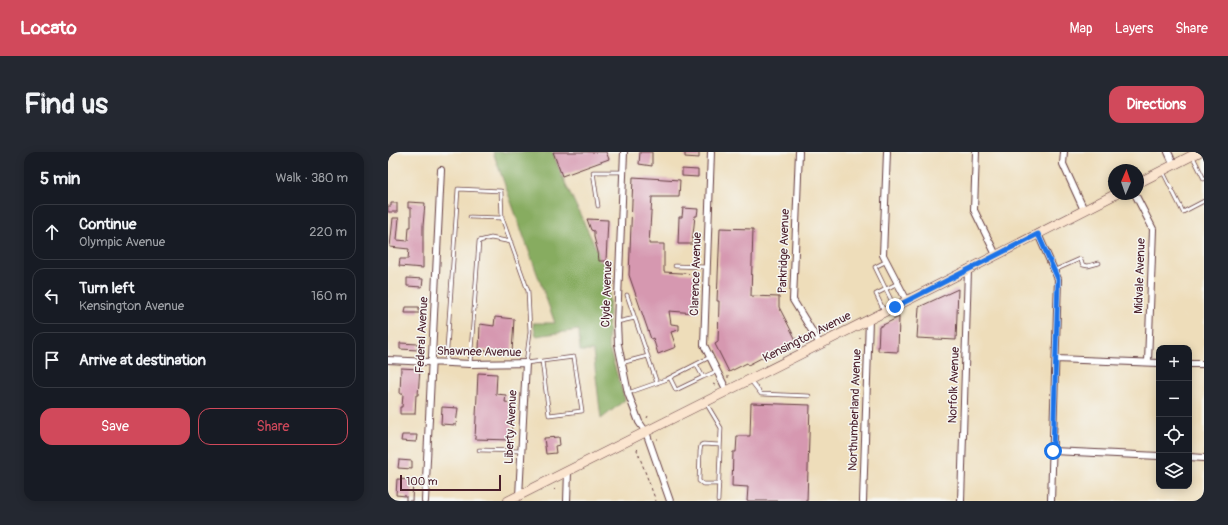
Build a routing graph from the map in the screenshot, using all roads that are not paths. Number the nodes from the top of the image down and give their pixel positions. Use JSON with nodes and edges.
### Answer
{"nodes":[{"id":1,"x":624,"y":152,"type":"edge"},
{"id":2,"x":712,"y":152,"type":"edge"},
{"id":3,"x":799,"y":152,"type":"edge"},
{"id":4,"x":887,"y":152,"type":"edge"},
{"id":5,"x":976,"y":152,"type":"edge"},
{"id":6,"x":1064,"y":152,"type":"edge"},
{"id":7,"x":1168,"y":152,"type":"edge"},
{"id":8,"x":1195,"y":154,"type":"edge"},
{"id":9,"x":1174,"y":165,"type":"junction"},
{"id":10,"x":441,"y":170,"type":"dead end"},
{"id":11,"x":1162,"y":171,"type":"junction"},
{"id":12,"x":623,"y":172,"type":"junction"},
{"id":13,"x":1204,"y":179,"type":"edge"},
{"id":14,"x":1144,"y":180,"type":"edge"},
{"id":15,"x":1108,"y":198,"type":"edge"},
{"id":16,"x":1138,"y":200,"type":"edge"},
{"id":17,"x":1204,"y":201,"type":"edge"},
{"id":18,"x":598,"y":206,"type":"dead end"},
{"id":19,"x":1084,"y":210,"type":"junction"},
{"id":20,"x":470,"y":217,"type":"dead end"},
{"id":21,"x":502,"y":218,"type":"junction"},
{"id":22,"x":1038,"y":234,"type":"junction"},
{"id":23,"x":511,"y":242,"type":"junction"},
{"id":24,"x":996,"y":255,"type":"junction"},
{"id":25,"x":886,"y":262,"type":"junction"},
{"id":26,"x":1098,"y":263,"type":"dead end"},
{"id":27,"x":675,"y":266,"type":"dead end"},
{"id":28,"x":707,"y":267,"type":"junction"},
{"id":29,"x":968,"y":269,"type":"junction"},
{"id":30,"x":1055,"y":270,"type":"junction"},
{"id":31,"x":898,"y":283,"type":"junction"},
{"id":32,"x":886,"y":289,"type":"junction"},
{"id":33,"x":627,"y":294,"type":"dead end"},
{"id":34,"x":907,"y":301,"type":"junction"},
{"id":35,"x":895,"y":307,"type":"junction"},
{"id":36,"x":885,"y":312,"type":"junction"},
{"id":37,"x":635,"y":318,"type":"junction"},
{"id":38,"x":869,"y":319,"type":"junction"},
{"id":39,"x":617,"y":322,"type":"junction"},
{"id":40,"x":820,"y":344,"type":"junction"},
{"id":41,"x":648,"y":356,"type":"junction"},
{"id":42,"x":710,"y":357,"type":"junction"},
{"id":43,"x":1056,"y":359,"type":"junction"},
{"id":44,"x":388,"y":360,"type":"edge"},
{"id":45,"x":542,"y":361,"type":"junction"},
{"id":46,"x":432,"y":362,"type":"junction"},
{"id":47,"x":1148,"y":362,"type":"junction"},
{"id":48,"x":1156,"y":362,"type":"edge"},
{"id":49,"x":446,"y":363,"type":"junction"},
{"id":50,"x":526,"y":363,"type":"junction"},
{"id":51,"x":621,"y":363,"type":"junction"},
{"id":52,"x":470,"y":364,"type":"junction"},
{"id":53,"x":696,"y":364,"type":"junction"},
{"id":54,"x":1192,"y":364,"type":"edge"},
{"id":55,"x":1204,"y":364,"type":"edge"},
{"id":56,"x":717,"y":371,"type":"junction"},
{"id":57,"x":703,"y":377,"type":"junction"},
{"id":58,"x":670,"y":378,"type":"junction"},
{"id":59,"x":750,"y":380,"type":"junction"},
{"id":60,"x":657,"y":383,"type":"junction"},
{"id":61,"x":524,"y":384,"type":"joint"},
{"id":62,"x":727,"y":391,"type":"junction"},
{"id":63,"x":628,"y":393,"type":"junction"},
{"id":64,"x":809,"y":396,"type":"dead end"},
{"id":65,"x":705,"y":402,"type":"junction"},
{"id":66,"x":646,"y":432,"type":"junction"},
{"id":67,"x":720,"y":445,"type":"junction"},
{"id":68,"x":479,"y":450,"type":"dead end"},
{"id":69,"x":521,"y":451,"type":"junction"},
{"id":70,"x":1053,"y":451,"type":"junction"},
{"id":71,"x":1156,"y":456,"type":"edge"},
{"id":72,"x":1192,"y":457,"type":"edge"},
{"id":73,"x":1204,"y":458,"type":"edge"},
{"id":74,"x":568,"y":471,"type":"junction"},
{"id":75,"x":719,"y":484,"type":"junction"},
{"id":76,"x":519,"y":496,"type":"junction"},
{"id":77,"x":425,"y":501,"type":"edge"},
{"id":78,"x":508,"y":501,"type":"edge"},
{"id":79,"x":566,"y":501,"type":"edge"},
{"id":80,"x":670,"y":501,"type":"edge"},
{"id":81,"x":718,"y":501,"type":"edge"},
{"id":82,"x":863,"y":501,"type":"edge"},
{"id":83,"x":961,"y":501,"type":"edge"},
{"id":84,"x":1051,"y":501,"type":"edge"}],
"edges":[{"from":1,"to":12,"type":"street","name":"Clyde Avenue"},
{"from":2,"to":28,"type":"street","name":"Clarence Avenue"},
{"from":3,"to":40,"type":"street","name":"Parkridge Avenue"},
{"from":4,"to":25,"type":"street"},
{"from":5,"to":24,"type":"street"},
{"from":6,"to":19,"type":"street"},
{"from":7,"to":9,"type":"street"},
{"from":8,"to":9,"type":"street"},
{"from":8,"to":13,"type":"lane"},
{"from":9,"to":11,"type":"street"},
{"from":10,"to":46,"type":"street","name":"Federal Avenue"},
{"from":11,"to":14,"type":"street"},
{"from":11,"to":17,"type":"lane"},
{"from":12,"to":18,"type":"lane"},
{"from":12,"to":39,"type":"street","name":"Clyde Avenue"},
{"from":15,"to":19,"type":"street","name":"Kensington Avenue"},
{"from":16,"to":47,"type":"street","name":"Midvale Avenue"},
{"from":19,"to":22,"type":"street","name":"Kensington Avenue"},
{"from":20,"to":21,"type":"lane"},
{"from":21,"to":23,"type":"lane"},
{"from":21,"to":49,"type":"lane"},
{"from":22,"to":24,"type":"street","name":"Kensington Avenue"},
{"from":22,"to":30,"type":"street"},
{"from":23,"to":50,"type":"lane"},
{"from":23,"to":52,"type":"lane"},
{"from":24,"to":29,"type":"street","name":"Kensington Avenue"},
{"from":25,"to":31,"type":"street"},
{"from":25,"to":32,"type":"lane"},
{"from":26,"to":30,"type":"lane"},
{"from":27,"to":28,"type":"lane"},
{"from":28,"to":42,"type":"street","name":"Clarence Avenue"},
{"from":29,"to":34,"type":"street","name":"Kensington Avenue"},
{"from":29,"to":83,"type":"street","name":"Norfolk Avenue"},
{"from":30,"to":43,"type":"street"},
{"from":31,"to":32,"type":"lane"},
{"from":31,"to":34,"type":"street"},
{"from":32,"to":35,"type":"lane"},
{"from":32,"to":36,"type":"lane"},
{"from":33,"to":37,"type":"lane"},
{"from":34,"to":35,"type":"street","name":"Kensington Avenue"},
{"from":35,"to":36,"type":"street","name":"Kensington Avenue"},
{"from":36,"to":38,"type":"street","name":"Kensington Avenue"},
{"from":37,"to":39,"type":"lane"},
{"from":37,"to":41,"type":"lane"},
{"from":38,"to":40,"type":"street","name":"Kensington Avenue"},
{"from":38,"to":82,"type":"street","name":"Northumberland Avenue"},
{"from":39,"to":51,"type":"street","name":"Clyde Avenue"},
{"from":40,"to":59,"type":"street","name":"Kensington Avenue"},
{"from":41,"to":51,"type":"lane"},
{"from":41,"to":60,"type":"lane"},
{"from":42,"to":53,"type":"lane"},
{"from":42,"to":56,"type":"street","name":"Clarence Avenue"},
{"from":43,"to":47,"type":"street"},
{"from":43,"to":70,"type":"street"},
{"from":44,"to":46,"type":"street","name":"Shawnee Avenue"},
{"from":45,"to":45,"type":"lane"},
{"from":45,"to":50,"type":"lane"},
{"from":46,"to":49,"type":"street","name":"Shawnee Avenue"},
{"from":46,"to":77,"type":"street","name":"Federal Avenue"},
{"from":47,"to":48,"type":"street"},
{"from":49,"to":52,"type":"street","name":"Shawnee Avenue"},
{"from":50,"to":52,"type":"street","name":"Shawnee Avenue"},
{"from":50,"to":61,"type":"street","name":"Shawnee Avenue"},
{"from":51,"to":63,"type":"street","name":"Clyde Avenue"},
{"from":53,"to":57,"type":"lane"},
{"from":53,"to":58,"type":"lane"},
{"from":54,"to":55,"type":"street"},
{"from":56,"to":57,"type":"lane"},
{"from":56,"to":62,"type":"street","name":"Clarence Avenue"},
{"from":57,"to":58,"type":"lane"},
{"from":58,"to":60,"type":"lane"},
{"from":59,"to":62,"type":"street","name":"Kensington Avenue"},
{"from":59,"to":64,"type":"lane"},
{"from":60,"to":63,"type":"lane"},
{"from":61,"to":69,"type":"street","name":"Liberty Avenue"},
{"from":62,"to":65,"type":"street","name":"Kensington Avenue"},
{"from":63,"to":66,"type":"street","name":"Clyde Avenue"},
{"from":65,"to":66,"type":"street","name":"Kensington Avenue"},
{"from":65,"to":67,"type":"lane"},
{"from":66,"to":74,"type":"street","name":"Kensington Avenue"},
{"from":66,"to":80,"type":"street","name":"Clyde Avenue"},
{"from":67,"to":75,"type":"lane"},
{"from":67,"to":75,"type":"lane"},
{"from":68,"to":69,"type":"lane"},
{"from":69,"to":76,"type":"street","name":"Liberty Avenue"},
{"from":70,"to":71,"type":"street"},
{"from":70,"to":84,"type":"street"},
{"from":72,"to":73,"type":"street"},
{"from":74,"to":76,"type":"street","name":"Kensington Avenue"},
{"from":74,"to":79,"type":"street"},
{"from":75,"to":81,"type":"lane"},
{"from":76,"to":78,"type":"street","name":"Kensington Avenue"}]}
